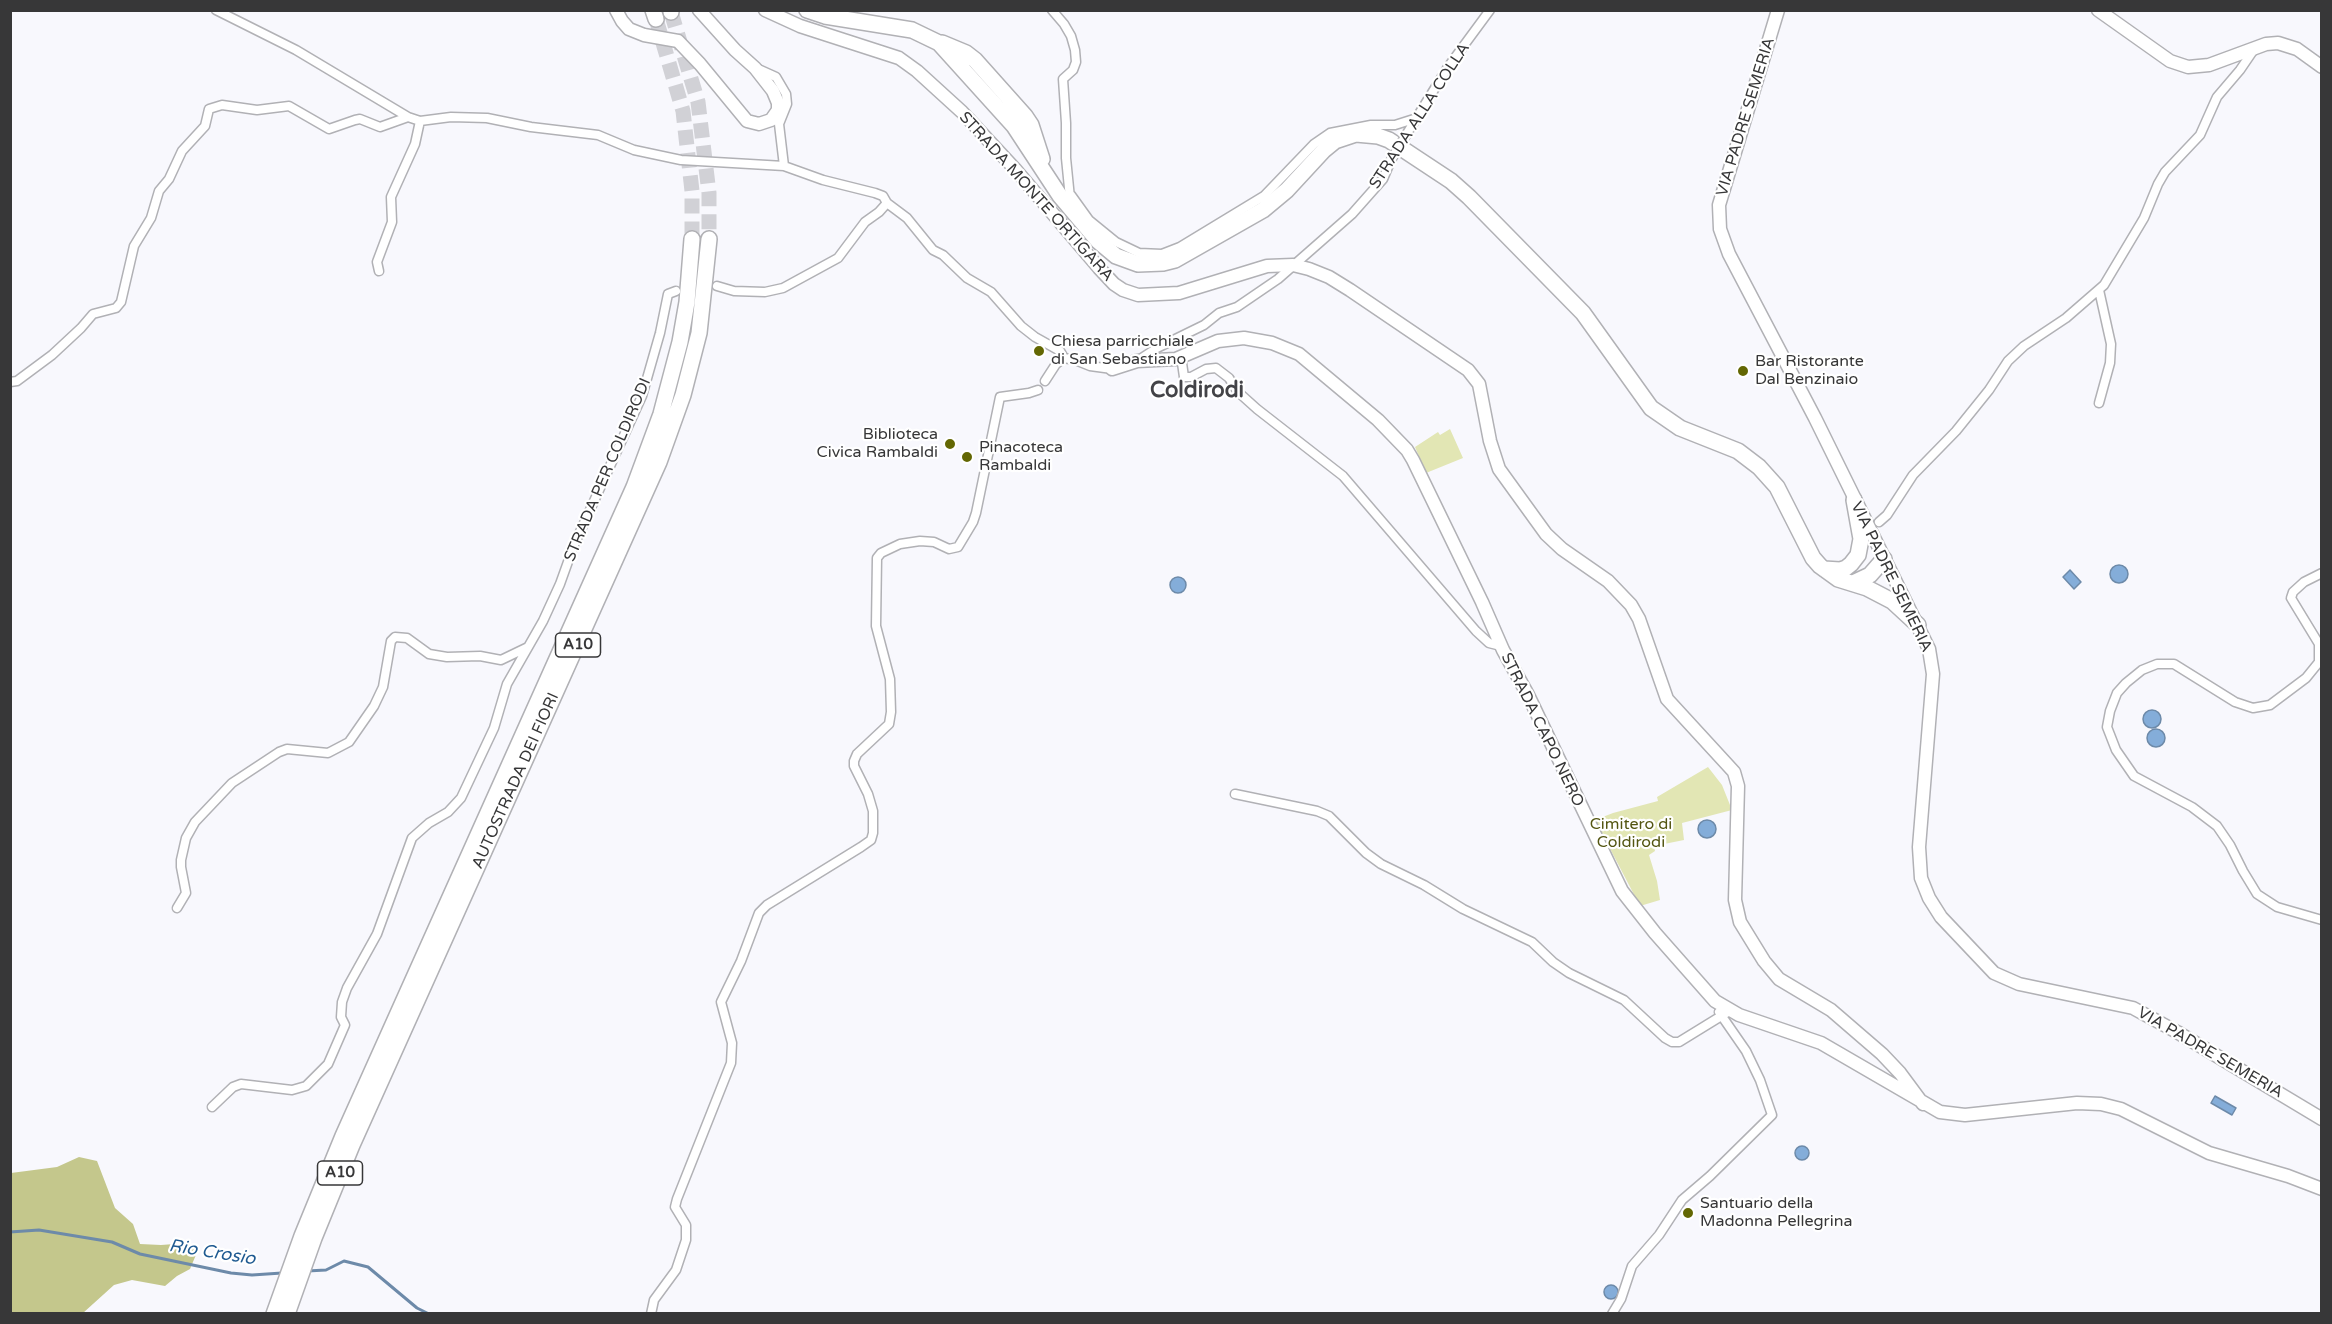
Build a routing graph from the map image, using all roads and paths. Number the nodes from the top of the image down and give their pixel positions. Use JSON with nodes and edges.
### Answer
{"nodes":[{"id":1,"x":216,"y":10,"type":"edge"},
{"id":2,"x":616,"y":10,"type":"edge"},
{"id":3,"x":699,"y":10,"type":"edge"},
{"id":4,"x":765,"y":10,"type":"edge"},
{"id":5,"x":807,"y":10,"type":"edge"},
{"id":6,"x":1052,"y":10,"type":"edge"},
{"id":7,"x":1490,"y":10,"type":"edge"},
{"id":8,"x":1779,"y":10,"type":"edge"},
{"id":9,"x":2098,"y":10,"type":"edge"},
{"id":10,"x":2255,"y":48,"type":"junction"},
{"id":11,"x":2322,"y":66,"type":"edge"},
{"id":12,"x":755,"y":68,"type":"junction"},
{"id":13,"x":408,"y":117,"type":"junction"},
{"id":14,"x":1417,"y":118,"type":"junction"},
{"id":15,"x":420,"y":121,"type":"junction"},
{"id":16,"x":784,"y":166,"type":"junction"},
{"id":17,"x":887,"y":203,"type":"junction"},
{"id":18,"x":1058,"y":213,"type":"dead end"},
{"id":19,"x":1066,"y":229,"type":"junction"},
{"id":20,"x":692,"y":239,"type":"tunnel mouth"},
{"id":21,"x":709,"y":239,"type":"tunnel mouth"},
{"id":22,"x":1293,"y":265,"type":"junction"},
{"id":23,"x":379,"y":271,"type":"dead end"},
{"id":24,"x":717,"y":286,"type":"dead end"},
{"id":25,"x":2098,"y":290,"type":"junction"},
{"id":26,"x":676,"y":291,"type":"dead end"},
{"id":27,"x":1181,"y":356,"type":"junction"},
{"id":28,"x":1064,"y":358,"type":"junction"},
{"id":29,"x":1137,"y":361,"type":"junction"},
{"id":30,"x":1112,"y":369,"type":"joint"},
{"id":31,"x":1045,"y":381,"type":"dead end"},
{"id":32,"x":10,"y":382,"type":"edge"},
{"id":33,"x":1038,"y":390,"type":"dead end"},
{"id":34,"x":2099,"y":403,"type":"dead end"},
{"id":35,"x":1854,"y":500,"type":"junction"},
{"id":36,"x":1879,"y":522,"type":"dead end"},
{"id":37,"x":1884,"y":559,"type":"junction"},
{"id":38,"x":1851,"y":564,"type":"junction"},
{"id":39,"x":1824,"y":569,"type":"junction"},
{"id":40,"x":2322,"y":573,"type":"edge"},
{"id":41,"x":1853,"y":583,"type":"junction"},
{"id":42,"x":1918,"y":625,"type":"junction"},
{"id":43,"x":1501,"y":646,"type":"junction"},
{"id":44,"x":528,"y":647,"type":"junction"},
{"id":45,"x":1235,"y":794,"type":"dead end"},
{"id":46,"x":177,"y":908,"type":"dead end"},
{"id":47,"x":2322,"y":920,"type":"edge"},
{"id":48,"x":1726,"y":1013,"type":"junction"},
{"id":49,"x":1923,"y":1104,"type":"junction"},
{"id":50,"x":212,"y":1107,"type":"dead end"},
{"id":51,"x":2322,"y":1119,"type":"edge"},
{"id":52,"x":2322,"y":1189,"type":"edge"},
{"id":53,"x":274,"y":1314,"type":"edge"},
{"id":54,"x":287,"y":1314,"type":"edge"},
{"id":55,"x":651,"y":1314,"type":"edge"},
{"id":56,"x":1612,"y":1314,"type":"edge"}],
"edges":[{"from":1,"to":13,"type":"street"},
{"from":2,"to":12,"type":"main road"},
{"from":3,"to":12,"type":"main road"},
{"from":4,"to":19,"type":"main road","name":"STRADA MONTE ORTIGARA"},
{"from":5,"to":39,"type":"highway"},
{"from":6,"to":14,"type":"street"},
{"from":7,"to":14,"type":"street","name":"STRADA ALLA COLLA"},
{"from":8,"to":35,"type":"main road","name":"VIA PADRE SEMERIA"},
{"from":9,"to":10,"type":"main road"},
{"from":10,"to":11,"type":"main road"},
{"from":10,"to":25,"type":"street"},
{"from":12,"to":16,"type":"street"},
{"from":13,"to":15,"type":"street"},
{"from":13,"to":32,"type":"street"},
{"from":14,"to":22,"type":"street","name":"STRADA ALLA COLLA","bridge":true},
{"from":15,"to":16,"type":"street"},
{"from":15,"to":23,"type":"street"},
{"from":16,"to":17,"type":"street"},
{"from":17,"to":24,"type":"street"},
{"from":17,"to":28,"type":"street"},
{"from":18,"to":19,"type":"street"},
{"from":19,"to":22,"type":"main road","name":"STRADA MONTE ORTIGARA"},
{"from":20,"to":53,"type":"highway","name":"AUTOSTRADA DEI FIORI","number":"A10"},
{"from":21,"to":54,"type":"highway","name":"AUTOSTRADA DEI FIORI","number":"A10"},
{"from":22,"to":29,"type":"street","name":"STRADA ALLA COLLA"},
{"from":22,"to":49,"type":"main road","name":"STRADA MONTE ORTIGARA"},
{"from":25,"to":34,"type":"street"},
{"from":25,"to":36,"type":"street"},
{"from":26,"to":44,"type":"street","name":"STRADA PER COLDIRODI"},
{"from":27,"to":29,"type":"main road","name":"STRADA CAPO NERO"},
{"from":27,"to":43,"type":"street"},
{"from":27,"to":43,"type":"main road","name":"STRADA CAPO NERO"},
{"from":28,"to":30,"type":"street"},
{"from":28,"to":31,"type":"street"},
{"from":29,"to":30,"type":"main road","name":"STRADA CAPO NERO"},
{"from":33,"to":55,"type":"street"},
{"from":35,"to":37,"type":"main road","name":"VIA PADRE SEMERIA"},
{"from":35,"to":38,"type":"highway"},
{"from":37,"to":38,"type":"highway"},
{"from":37,"to":41,"type":"highway"},
{"from":37,"to":42,"type":"main road","name":"VIA PADRE SEMERIA"},
{"from":38,"to":39,"type":"highway"},
{"from":39,"to":41,"type":"highway"},
{"from":40,"to":47,"type":"street"},
{"from":41,"to":42,"type":"highway"},
{"from":42,"to":51,"type":"main road","name":"VIA PADRE SEMERIA"},
{"from":43,"to":48,"type":"main road","name":"STRADA CAPO NERO"},
{"from":44,"to":46,"type":"street"},
{"from":44,"to":50,"type":"street","name":"STRADA PER COLDIRODI"},
{"from":45,"to":48,"type":"street"},
{"from":48,"to":49,"type":"main road","name":"STRADA CAPO NERO"},
{"from":48,"to":56,"type":"street"},
{"from":49,"to":52,"type":"main road","name":"STRADA CAPO NERO"}]}
